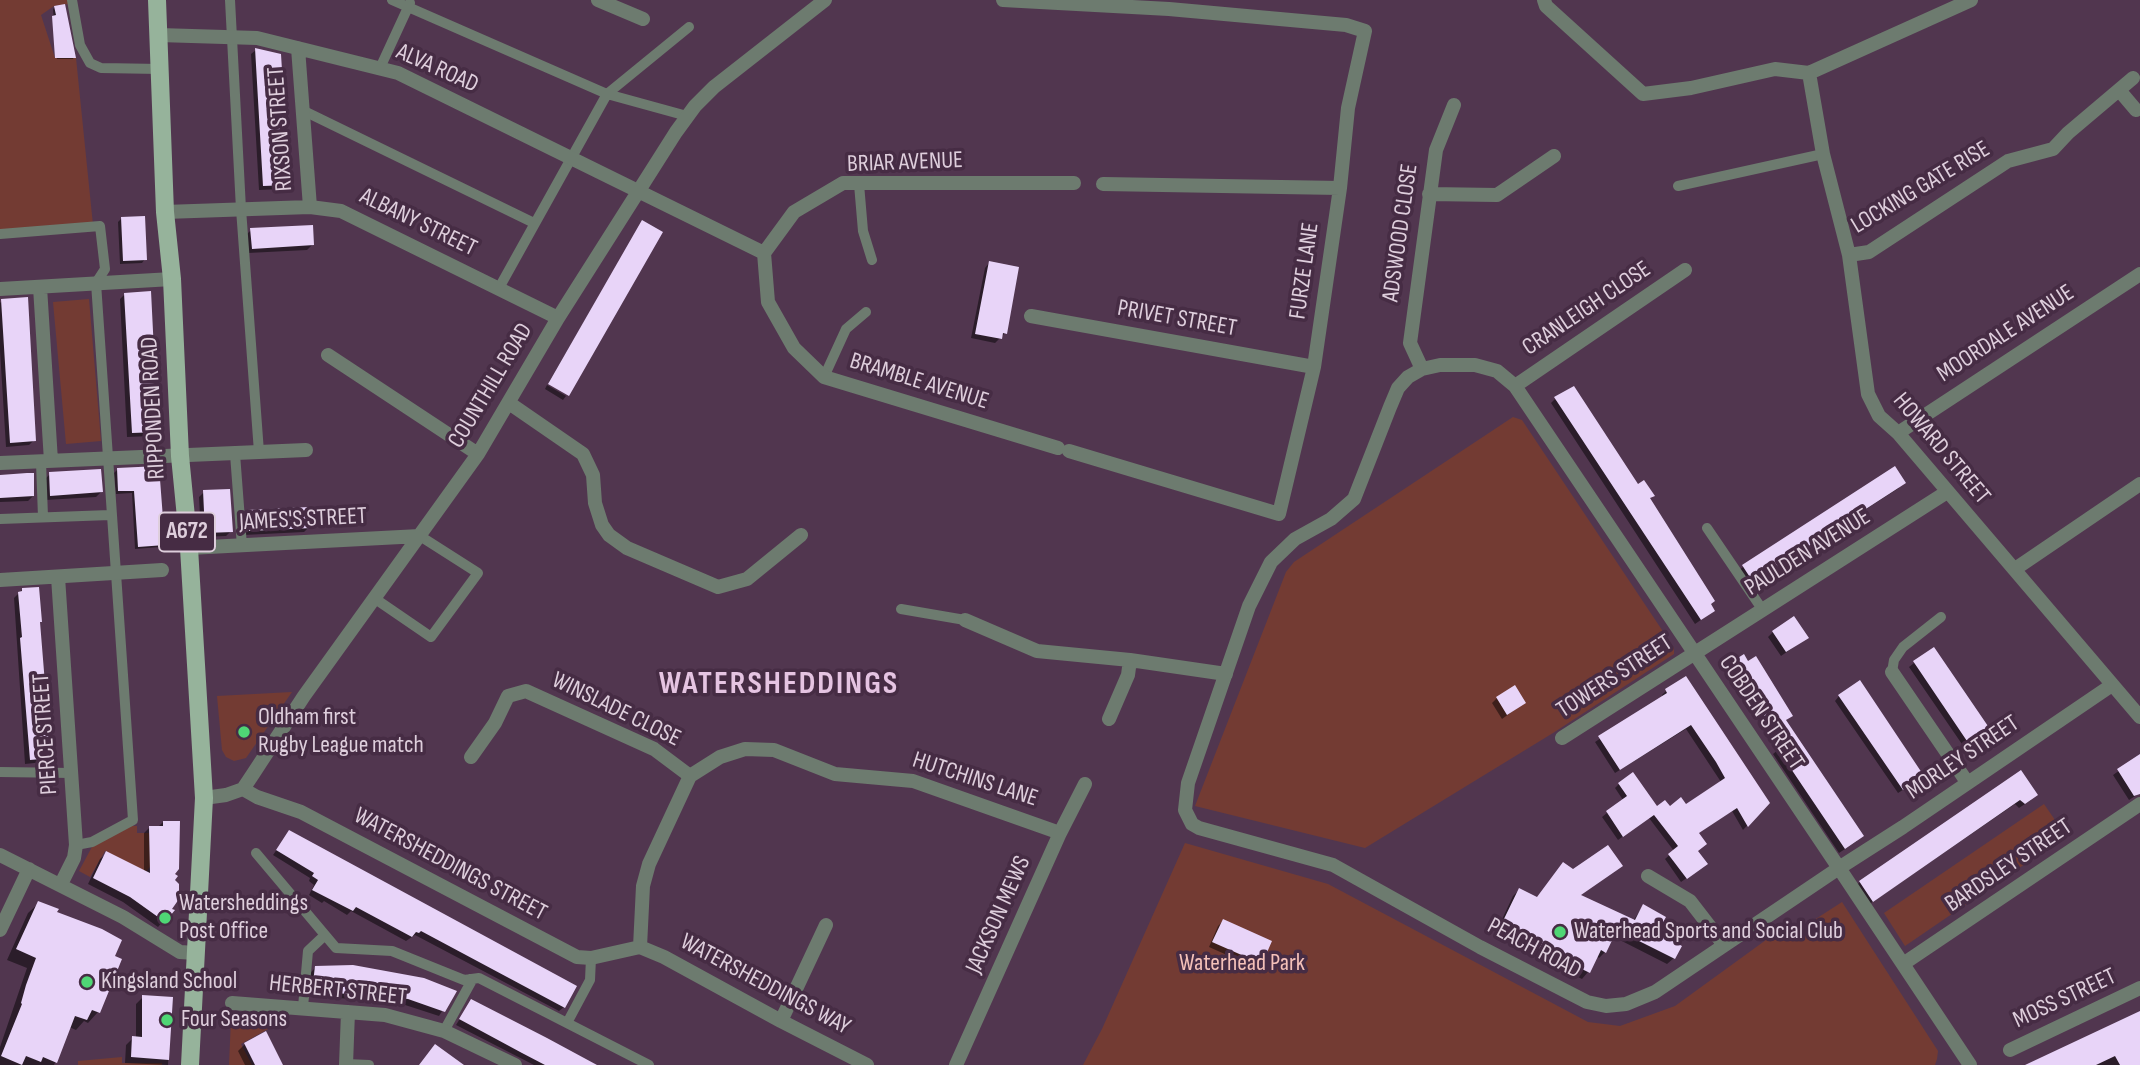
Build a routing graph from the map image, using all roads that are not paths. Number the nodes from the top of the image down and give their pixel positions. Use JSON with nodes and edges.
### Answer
{"nodes":[{"id":1,"x":72,"y":0,"type":"edge"},
{"id":2,"x":158,"y":0,"type":"edge"},
{"id":3,"x":230,"y":0,"type":"edge"},
{"id":4,"x":391,"y":0,"type":"edge"},
{"id":5,"x":598,"y":0,"type":"edge"},
{"id":6,"x":825,"y":0,"type":"edge"},
{"id":7,"x":1003,"y":0,"type":"edge"},
{"id":8,"x":1544,"y":0,"type":"edge"},
{"id":9,"x":1968,"y":2,"type":"edge"},
{"id":10,"x":410,"y":3,"type":"edge"},
{"id":11,"x":643,"y":19,"type":"dead end"},
{"id":12,"x":689,"y":27,"type":"dead end"},
{"id":13,"x":159,"y":35,"type":"junction"},
{"id":14,"x":233,"y":38,"type":"junction"},
{"id":15,"x":298,"y":48,"type":"junction"},
{"id":16,"x":380,"y":68,"type":"junction"},
{"id":17,"x":160,"y":69,"type":"junction"},
{"id":18,"x":1809,"y":73,"type":"junction"},
{"id":19,"x":2133,"y":78,"type":"dead end"},
{"id":20,"x":2119,"y":90,"type":"junction"},
{"id":21,"x":607,"y":94,"type":"junction"},
{"id":22,"x":1454,"y":105,"type":"dead end"},
{"id":23,"x":302,"y":110,"type":"junction"},
{"id":24,"x":2136,"y":110,"type":"dead end"},
{"id":25,"x":687,"y":116,"type":"junction"},
{"id":26,"x":1823,"y":153,"type":"junction"},
{"id":27,"x":1554,"y":156,"type":"dead end"},
{"id":28,"x":569,"y":158,"type":"junction"},
{"id":29,"x":1074,"y":183,"type":"dead end"},
{"id":30,"x":859,"y":184,"type":"junction"},
{"id":31,"x":1103,"y":184,"type":"dead end"},
{"id":32,"x":1678,"y":186,"type":"dead end"},
{"id":33,"x":1340,"y":188,"type":"junction"},
{"id":34,"x":638,"y":192,"type":"junction"},
{"id":35,"x":1429,"y":194,"type":"junction"},
{"id":36,"x":310,"y":206,"type":"junction"},
{"id":37,"x":241,"y":209,"type":"junction"},
{"id":38,"x":165,"y":212,"type":"junction"},
{"id":39,"x":534,"y":223,"type":"junction"},
{"id":40,"x":0,"y":234,"type":"edge"},
{"id":41,"x":764,"y":253,"type":"junction"},
{"id":42,"x":1849,"y":255,"type":"junction"},
{"id":43,"x":872,"y":260,"type":"dead end"},
{"id":44,"x":1685,"y":270,"type":"dead end"},
{"id":45,"x":2140,"y":274,"type":"edge"},
{"id":46,"x":172,"y":279,"type":"junction"},
{"id":47,"x":96,"y":284,"type":"junction"},
{"id":48,"x":40,"y":287,"type":"junction"},
{"id":49,"x":499,"y":288,"type":"junction"},
{"id":50,"x":0,"y":289,"type":"edge"},
{"id":51,"x":866,"y":312,"type":"dead end"},
{"id":52,"x":1031,"y":316,"type":"dead end"},
{"id":53,"x":558,"y":318,"type":"junction"},
{"id":54,"x":328,"y":355,"type":"dead end"},
{"id":55,"x":1314,"y":367,"type":"junction"},
{"id":56,"x":1422,"y":369,"type":"junction"},
{"id":57,"x":824,"y":377,"type":"junction"},
{"id":58,"x":1515,"y":386,"type":"junction"},
{"id":59,"x":509,"y":403,"type":"junction"},
{"id":60,"x":1898,"y":433,"type":"junction"},
{"id":61,"x":306,"y":450,"type":"dead end"},
{"id":62,"x":259,"y":452,"type":"junction"},
{"id":63,"x":235,"y":454,"type":"junction"},
{"id":64,"x":478,"y":454,"type":"junction"},
{"id":65,"x":180,"y":456,"type":"junction"},
{"id":66,"x":107,"y":459,"type":"junction"},
{"id":67,"x":46,"y":461,"type":"junction"},
{"id":68,"x":0,"y":463,"type":"edge"},
{"id":69,"x":2140,"y":484,"type":"edge"},
{"id":70,"x":1947,"y":492,"type":"junction"},
{"id":71,"x":1279,"y":514,"type":"joint"},
{"id":72,"x":110,"y":515,"type":"junction"},
{"id":73,"x":43,"y":517,"type":"junction"},
{"id":74,"x":0,"y":519,"type":"edge"},
{"id":75,"x":1707,"y":528,"type":"dead end"},
{"id":76,"x":801,"y":535,"type":"dead end"},
{"id":77,"x":420,"y":536,"type":"junction"},
{"id":78,"x":242,"y":546,"type":"junction"},
{"id":79,"x":188,"y":548,"type":"junction"},
{"id":80,"x":162,"y":569,"type":"dead end"},
{"id":81,"x":2015,"y":569,"type":"junction"},
{"id":82,"x":114,"y":573,"type":"junction"},
{"id":83,"x":58,"y":577,"type":"junction"},
{"id":84,"x":0,"y":580,"type":"edge"},
{"id":85,"x":373,"y":598,"type":"junction"},
{"id":86,"x":901,"y":609,"type":"dead end"},
{"id":87,"x":1762,"y":609,"type":"junction"},
{"id":88,"x":1941,"y":617,"type":"dead end"},
{"id":89,"x":965,"y":620,"type":"joint"},
{"id":90,"x":1693,"y":653,"type":"junction"},
{"id":91,"x":1129,"y":660,"type":"junction"},
{"id":92,"x":1892,"y":672,"type":"joint"},
{"id":93,"x":1226,"y":674,"type":"junction"},
{"id":94,"x":2112,"y":685,"type":"junction"},
{"id":95,"x":2135,"y":700,"type":"edge"},
{"id":96,"x":2140,"y":716,"type":"edge"},
{"id":97,"x":1109,"y":719,"type":"dead end"},
{"id":98,"x":1562,"y":738,"type":"dead end"},
{"id":99,"x":471,"y":757,"type":"dead end"},
{"id":100,"x":0,"y":772,"type":"edge"},
{"id":101,"x":72,"y":773,"type":"junction"},
{"id":102,"x":690,"y":776,"type":"junction"},
{"id":103,"x":1967,"y":782,"type":"junction"},
{"id":104,"x":1086,"y":784,"type":"dead end"},
{"id":105,"x":243,"y":789,"type":"junction"},
{"id":106,"x":204,"y":798,"type":"junction"},
{"id":107,"x":2140,"y":804,"type":"edge"},
{"id":108,"x":1060,"y":834,"type":"junction"},
{"id":109,"x":76,"y":845,"type":"junction"},
{"id":110,"x":256,"y":853,"type":"dead end"},
{"id":111,"x":0,"y":855,"type":"edge"},
{"id":112,"x":1839,"y":868,"type":"junction"},
{"id":113,"x":29,"y":869,"type":"junction"},
{"id":114,"x":1648,"y":876,"type":"dead end"},
{"id":115,"x":61,"y":884,"type":"junction"},
{"id":116,"x":826,"y":925,"type":"dead end"},
{"id":117,"x":0,"y":930,"type":"edge"},
{"id":118,"x":325,"y":934,"type":"junction"},
{"id":119,"x":1724,"y":945,"type":"junction"},
{"id":120,"x":640,"y":947,"type":"junction"},
{"id":121,"x":195,"y":953,"type":"junction"},
{"id":122,"x":591,"y":958,"type":"junction"},
{"id":123,"x":1903,"y":964,"type":"junction"},
{"id":124,"x":470,"y":979,"type":"junction"},
{"id":125,"x":2140,"y":988,"type":"edge"},
{"id":126,"x":232,"y":1003,"type":"dead end"},
{"id":127,"x":303,"y":1007,"type":"junction"},
{"id":128,"x":348,"y":1012,"type":"junction"},
{"id":129,"x":781,"y":1021,"type":"junction"},
{"id":130,"x":567,"y":1023,"type":"junction"},
{"id":131,"x":444,"y":1031,"type":"junction"},
{"id":132,"x":2010,"y":1050,"type":"dead end"},
{"id":133,"x":346,"y":1064,"type":"edge"},
{"id":134,"x":190,"y":1065,"type":"edge"},
{"id":135,"x":369,"y":1065,"type":"edge"},
{"id":136,"x":515,"y":1065,"type":"edge"},
{"id":137,"x":649,"y":1065,"type":"edge"},
{"id":138,"x":867,"y":1065,"type":"edge"},
{"id":139,"x":956,"y":1065,"type":"edge"},
{"id":140,"x":1970,"y":1065,"type":"edge"}],
"edges":[{"from":1,"to":17,"type":"lane"},
{"from":2,"to":13,"type":"main road","name":"RIPPONDEN ROAD","number":"A672"},
{"from":3,"to":14,"type":"lane"},
{"from":4,"to":10,"type":"lane"},
{"from":5,"to":11,"type":"street"},
{"from":6,"to":25,"type":"street","name":"COUNTHILL ROAD"},
{"from":7,"to":33,"type":"street","name":"FURZE LANE"},
{"from":8,"to":18,"type":"street"},
{"from":9,"to":18,"type":"street"},
{"from":10,"to":16,"type":"lane"},
{"from":10,"to":21,"type":"lane"},
{"from":12,"to":21,"type":"lane"},
{"from":13,"to":14,"type":"street","name":"ALVA ROAD"},
{"from":13,"to":17,"type":"main road","name":"RIPPONDEN ROAD","number":"A672"},
{"from":14,"to":15,"type":"street","name":"ALVA ROAD"},
{"from":14,"to":37,"type":"lane"},
{"from":15,"to":16,"type":"street","name":"ALVA ROAD"},
{"from":15,"to":23,"type":"street","name":"RIXSON STREET"},
{"from":16,"to":28,"type":"street","name":"ALVA ROAD"},
{"from":17,"to":38,"type":"main road","name":"RIPPONDEN ROAD","number":"A672"},
{"from":18,"to":26,"type":"street","name":"HOWARD STREET"},
{"from":19,"to":20,"type":"street","name":"LOCKING GATE RISE"},
{"from":20,"to":24,"type":"street"},
{"from":20,"to":42,"type":"street","name":"LOCKING GATE RISE"},
{"from":21,"to":25,"type":"lane"},
{"from":21,"to":28,"type":"lane"},
{"from":22,"to":35,"type":"street","name":"ADSWOOD CLOSE"},
{"from":23,"to":36,"type":"street","name":"RIXSON STREET"},
{"from":23,"to":39,"type":"lane"},
{"from":25,"to":34,"type":"street","name":"COUNTHILL ROAD"},
{"from":26,"to":32,"type":"lane"},
{"from":26,"to":42,"type":"street","name":"HOWARD STREET"},
{"from":27,"to":35,"type":"street"},
{"from":28,"to":34,"type":"street","name":"ALVA ROAD"},
{"from":28,"to":39,"type":"lane"},
{"from":29,"to":30,"type":"street","name":"BRIAR AVENUE"},
{"from":30,"to":41,"type":"street","name":"BRIAR AVENUE"},
{"from":30,"to":43,"type":"lane"},
{"from":31,"to":33,"type":"street"},
{"from":33,"to":55,"type":"street","name":"FURZE LANE"},
{"from":34,"to":41,"type":"street","name":"ALVA ROAD"},
{"from":34,"to":53,"type":"street","name":"COUNTHILL ROAD"},
{"from":35,"to":56,"type":"street","name":"ADSWOOD CLOSE"},
{"from":36,"to":37,"type":"street","name":"ALBANY STREET"},
{"from":36,"to":49,"type":"street","name":"ALBANY STREET"},
{"from":37,"to":38,"type":"street","name":"ALBANY STREET"},
{"from":37,"to":62,"type":"lane"},
{"from":38,"to":46,"type":"main road","name":"RIPPONDEN ROAD","number":"A672"},
{"from":39,"to":49,"type":"lane"},
{"from":40,"to":47,"type":"lane"},
{"from":41,"to":57,"type":"street","name":"BRAMBLE AVENUE"},
{"from":42,"to":60,"type":"street","name":"HOWARD STREET"},
{"from":44,"to":58,"type":"street","name":"CRANLEIGH CLOSE"},
{"from":45,"to":60,"type":"street","name":"MOORDALE AVENUE"},
{"from":46,"to":47,"type":"street"},
{"from":46,"to":65,"type":"main road","name":"RIPPONDEN ROAD","number":"A672"},
{"from":47,"to":48,"type":"street"},
{"from":47,"to":66,"type":"lane"},
{"from":48,"to":50,"type":"street"},
{"from":48,"to":67,"type":"street"},
{"from":49,"to":53,"type":"street","name":"ALBANY STREET"},
{"from":51,"to":57,"type":"lane"},
{"from":52,"to":55,"type":"street","name":"PRIVET STREET"},
{"from":53,"to":59,"type":"street","name":"COUNTHILL ROAD"},
{"from":54,"to":64,"type":"street"},
{"from":55,"to":71,"type":"street","name":"FURZE LANE"},
{"from":56,"to":58,"type":"street"},
{"from":56,"to":93,"type":"street"},
{"from":57,"to":71,"type":"street","name":"BRAMBLE AVENUE"},
{"from":58,"to":90,"type":"street","name":"COBDEN STREET"},
{"from":59,"to":64,"type":"street","name":"COUNTHILL ROAD"},
{"from":59,"to":76,"type":"street"},
{"from":60,"to":70,"type":"street","name":"HOWARD STREET"},
{"from":61,"to":62,"type":"street"},
{"from":62,"to":63,"type":"street"},
{"from":63,"to":65,"type":"street"},
{"from":63,"to":78,"type":"lane"},
{"from":64,"to":77,"type":"street","name":"COUNTHILL ROAD"},
{"from":65,"to":66,"type":"street"},
{"from":65,"to":79,"type":"main road","name":"RIPPONDEN ROAD","number":"A672"},
{"from":66,"to":67,"type":"street"},
{"from":66,"to":72,"type":"lane"},
{"from":67,"to":68,"type":"street"},
{"from":67,"to":73,"type":"lane"},
{"from":69,"to":81,"type":"street"},
{"from":70,"to":81,"type":"street","name":"HOWARD STREET"},
{"from":70,"to":87,"type":"street","name":"PAULDEN AVENUE"},
{"from":72,"to":73,"type":"lane"},
{"from":72,"to":82,"type":"lane"},
{"from":73,"to":74,"type":"lane"},
{"from":75,"to":87,"type":"lane"},
{"from":77,"to":78,"type":"street","name":"JAMES'S STREET"},
{"from":77,"to":85,"type":"street","name":"COUNTHILL ROAD"},
{"from":77,"to":85,"type":"lane"},
{"from":78,"to":79,"type":"street","name":"JAMES'S STREET"},
{"from":79,"to":106,"type":"main road","name":"RIPPONDEN ROAD","number":"A672"},
{"from":80,"to":82,"type":"street"},
{"from":81,"to":94,"type":"street","name":"HOWARD STREET"},
{"from":82,"to":83,"type":"street"},
{"from":82,"to":109,"type":"lane"},
{"from":83,"to":84,"type":"street"},
{"from":83,"to":101,"type":"street","name":"PIERCE STREET"},
{"from":85,"to":105,"type":"street","name":"COUNTHILL ROAD"},
{"from":86,"to":89,"type":"lane"},
{"from":87,"to":90,"type":"street","name":"PAULDEN AVENUE"},
{"from":88,"to":92,"type":"lane"},
{"from":89,"to":91,"type":"street"},
{"from":90,"to":98,"type":"street","name":"TOWERS STREET"},
{"from":90,"to":112,"type":"street","name":"COBDEN STREET"},
{"from":91,"to":93,"type":"street"},
{"from":91,"to":97,"type":"street"},
{"from":92,"to":103,"type":"street"},
{"from":93,"to":119,"type":"street","name":"PEACH ROAD"},
{"from":94,"to":95,"type":"street","name":"HOWARD STREET"},
{"from":94,"to":103,"type":"street","name":"MORLEY STREET"},
{"from":95,"to":96,"type":"street","name":"HOWARD STREET"},
{"from":99,"to":102,"type":"street","name":"WINSLADE CLOSE"},
{"from":100,"to":101,"type":"lane"},
{"from":101,"to":109,"type":"street","name":"PIERCE STREET"},
{"from":102,"to":108,"type":"street","name":"HUTCHINS LANE"},
{"from":102,"to":120,"type":"street"},
{"from":103,"to":112,"type":"street","name":"MORLEY STREET"},
{"from":104,"to":108,"type":"street","name":"JACKSON MEWS"},
{"from":105,"to":106,"type":"street"},
{"from":105,"to":122,"type":"street","name":"WATERSHEDDINGS STREET"},
{"from":106,"to":121,"type":"main road","name":"RIPPONDEN ROAD","number":"A672"},
{"from":107,"to":123,"type":"street","name":"BARDSLEY STREET"},
{"from":108,"to":139,"type":"street","name":"JACKSON MEWS"},
{"from":109,"to":115,"type":"street","name":"PIERCE STREET"},
{"from":110,"to":118,"type":"lane"},
{"from":111,"to":113,"type":"street"},
{"from":112,"to":119,"type":"street","name":"PEACH ROAD"},
{"from":112,"to":123,"type":"street","name":"COBDEN STREET"},
{"from":113,"to":115,"type":"street"},
{"from":113,"to":117,"type":"street"},
{"from":114,"to":119,"type":"street"},
{"from":115,"to":121,"type":"street"},
{"from":116,"to":129,"type":"street"},
{"from":118,"to":124,"type":"lane"},
{"from":118,"to":127,"type":"lane"},
{"from":120,"to":122,"type":"street"},
{"from":120,"to":129,"type":"street","name":"WATERSHEDDINGS WAY"},
{"from":121,"to":134,"type":"main road","name":"RIPPONDEN ROAD","number":"A672"},
{"from":122,"to":130,"type":"lane"},
{"from":123,"to":140,"type":"street","name":"COBDEN STREET"},
{"from":124,"to":130,"type":"lane"},
{"from":124,"to":131,"type":"lane"},
{"from":125,"to":132,"type":"street","name":"MOSS STREET"},
{"from":126,"to":127,"type":"street","name":"HERBERT STREET"},
{"from":127,"to":128,"type":"street","name":"HERBERT STREET"},
{"from":128,"to":131,"type":"street","name":"HERBERT STREET"},
{"from":128,"to":133,"type":"street"},
{"from":129,"to":138,"type":"street","name":"WATERSHEDDINGS WAY"},
{"from":130,"to":137,"type":"lane"},
{"from":131,"to":136,"type":"street","name":"HERBERT STREET"},
{"from":133,"to":135,"type":"lane"}]}
